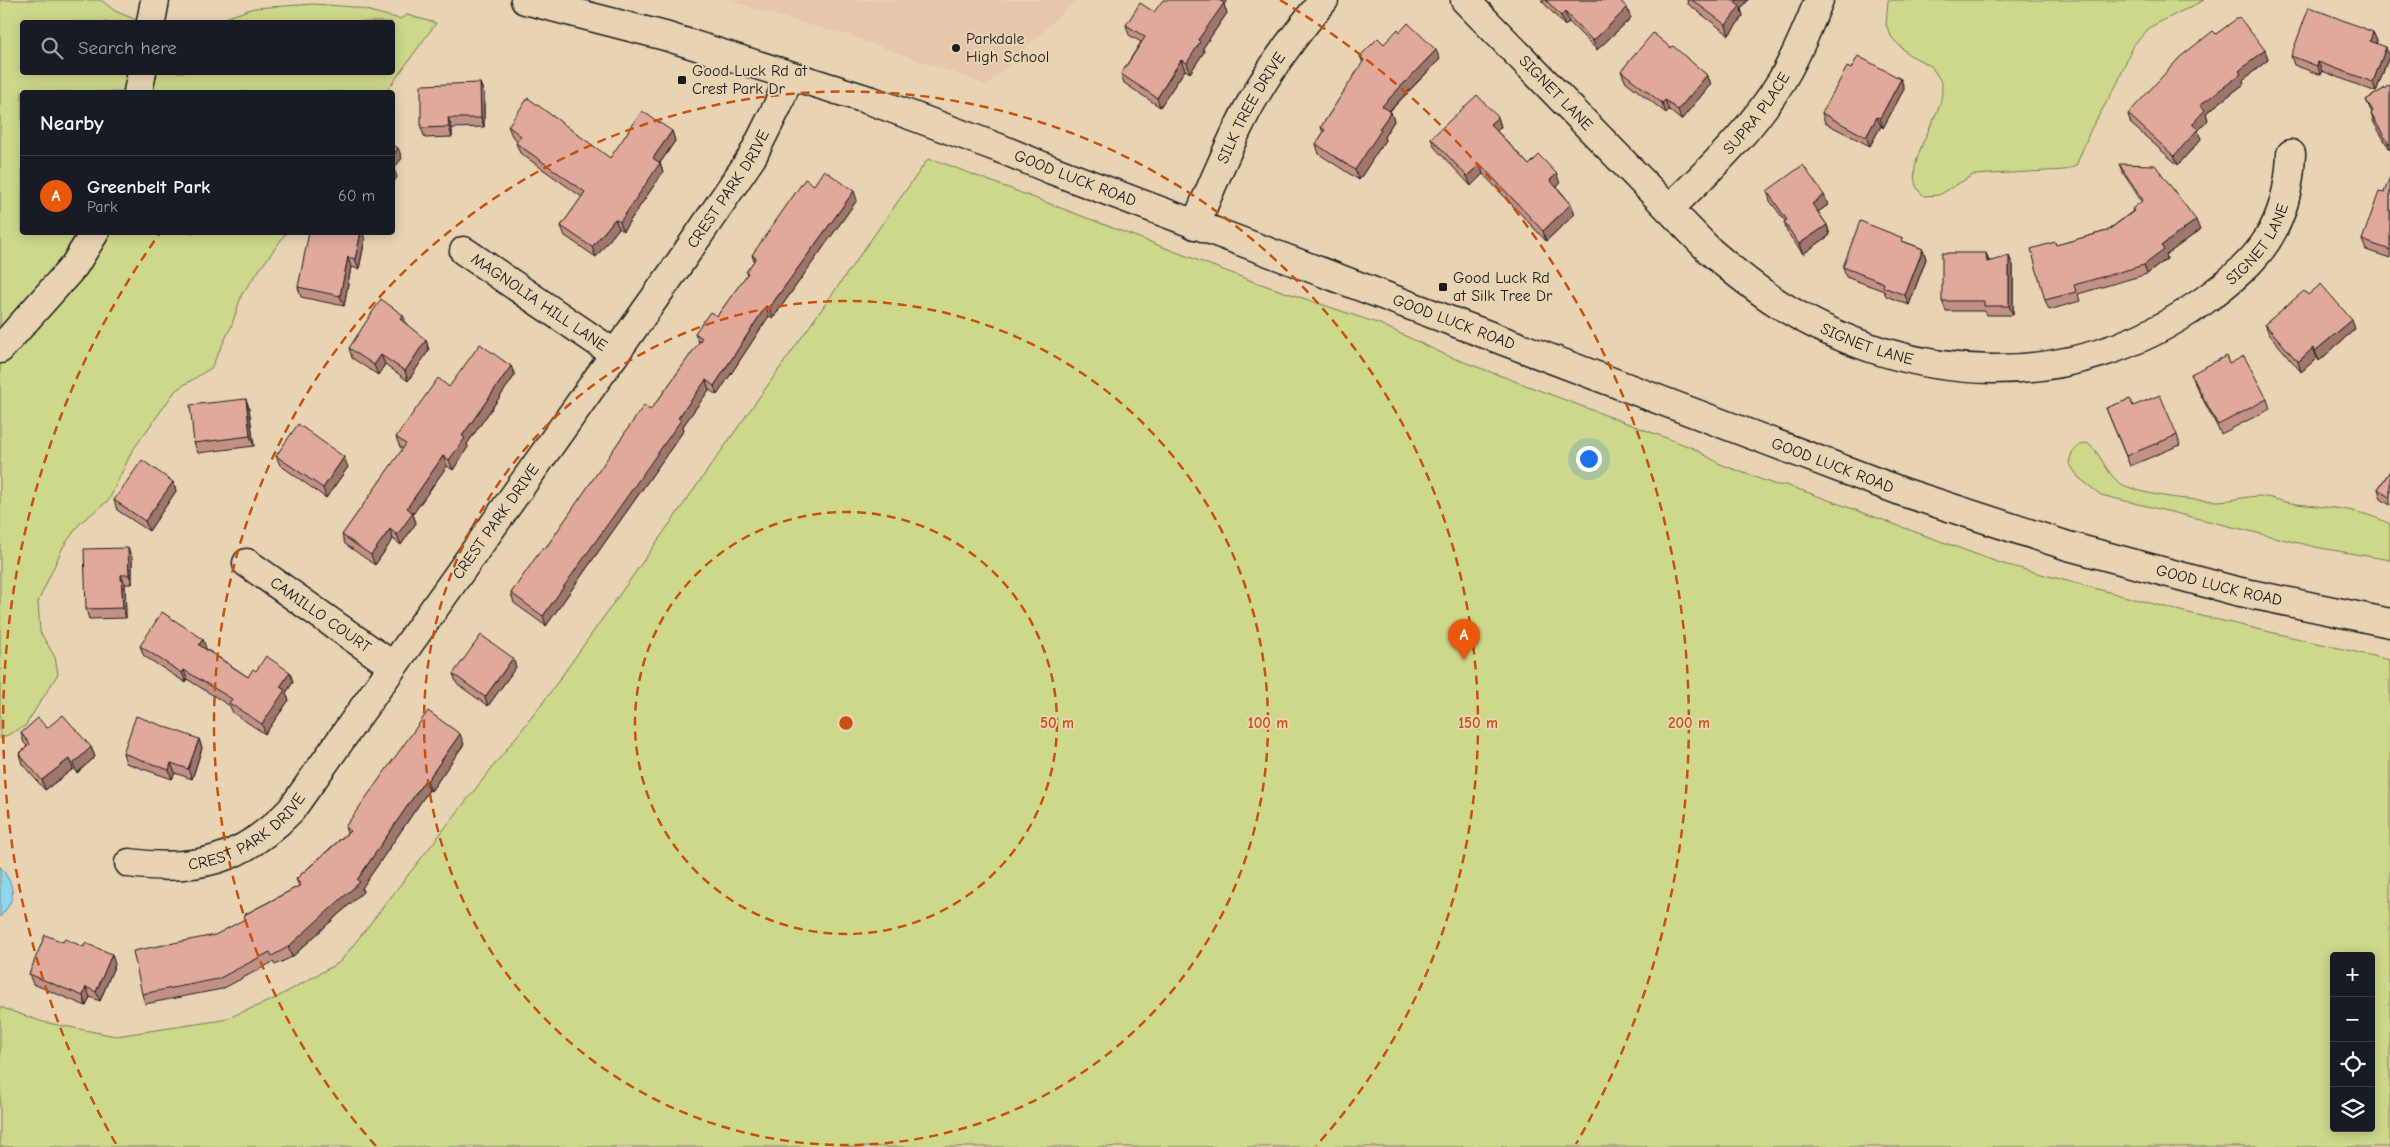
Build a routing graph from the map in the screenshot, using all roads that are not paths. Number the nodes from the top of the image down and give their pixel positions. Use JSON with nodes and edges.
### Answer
{"nodes":[{"id":1,"x":155,"y":0,"type":"edge"},
{"id":2,"x":524,"y":0,"type":"edge"},
{"id":3,"x":1324,"y":0,"type":"edge"},
{"id":4,"x":1465,"y":0,"type":"edge"},
{"id":5,"x":1819,"y":0,"type":"edge"},
{"id":6,"x":151,"y":20,"type":"edge"},
{"id":7,"x":141,"y":75,"type":"edge"},
{"id":8,"x":789,"y":76,"type":"junction"},
{"id":9,"x":138,"y":90,"type":"edge"},
{"id":10,"x":2291,"y":154,"type":"dead end"},
{"id":11,"x":1669,"y":209,"type":"junction"},
{"id":12,"x":1195,"y":224,"type":"junction"},
{"id":13,"x":93,"y":235,"type":"edge"},
{"id":14,"x":464,"y":251,"type":"dead end"},
{"id":15,"x":0,"y":349,"type":"edge"},
{"id":16,"x":615,"y":354,"type":"junction"},
{"id":17,"x":247,"y":563,"type":"dead end"},
{"id":18,"x":2390,"y":623,"type":"edge"},
{"id":19,"x":394,"y":666,"type":"junction"},
{"id":20,"x":129,"y":863,"type":"dead end"}],
"edges":[{"from":1,"to":6,"type":"street"},
{"from":2,"to":8,"type":"street","name":"GOOD LUCK ROAD"},
{"from":3,"to":12,"type":"street","name":"SILK TREE DRIVE"},
{"from":4,"to":11,"type":"street","name":"SIGNET LANE"},
{"from":5,"to":11,"type":"street","name":"SUPRA PLACE"},
{"from":7,"to":9,"type":"street"},
{"from":8,"to":12,"type":"street","name":"GOOD LUCK ROAD"},
{"from":8,"to":16,"type":"street","name":"CREST PARK DRIVE"},
{"from":10,"to":11,"type":"street","name":"SIGNET LANE"},
{"from":12,"to":18,"type":"street","name":"GOOD LUCK ROAD"},
{"from":13,"to":15,"type":"street"},
{"from":14,"to":16,"type":"street","name":"MAGNOLIA HILL LANE"},
{"from":16,"to":19,"type":"street","name":"CREST PARK DRIVE"},
{"from":17,"to":19,"type":"street","name":"CAMILLO COURT"},
{"from":19,"to":20,"type":"street","name":"CREST PARK DRIVE"}]}
